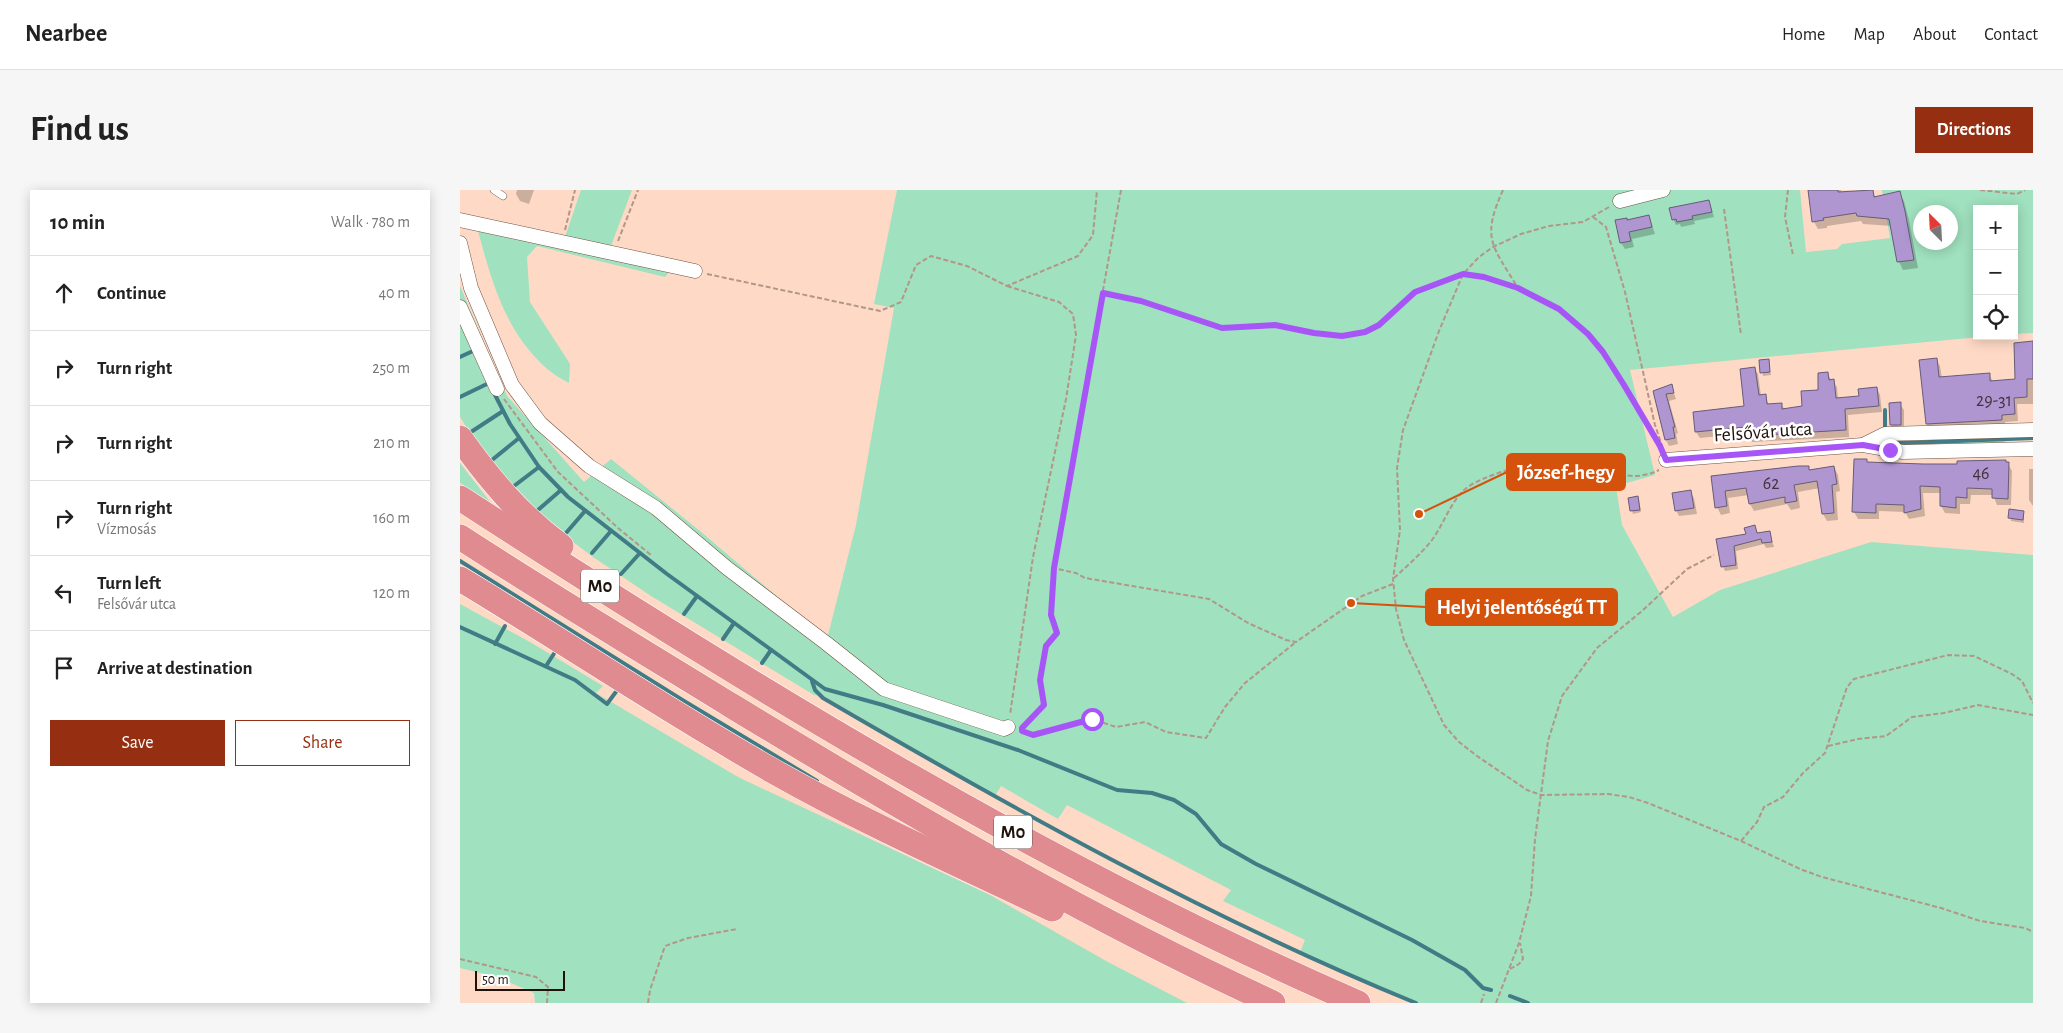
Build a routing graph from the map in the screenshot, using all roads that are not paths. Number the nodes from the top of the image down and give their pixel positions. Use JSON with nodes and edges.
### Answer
{"nodes":[{"id":1,"x":494,"y":190,"type":"edge"},
{"id":2,"x":1663,"y":190,"type":"edge"},
{"id":3,"x":503,"y":196,"type":"dead end"},
{"id":4,"x":1620,"y":201,"type":"road end"},
{"id":5,"x":460,"y":220,"type":"edge"},
{"id":6,"x":460,"y":243,"type":"edge"},
{"id":7,"x":695,"y":271,"type":"road end"},
{"id":8,"x":460,"y":307,"type":"edge"},
{"id":9,"x":497,"y":389,"type":"road end"},
{"id":10,"x":2033,"y":430,"type":"edge"},
{"id":11,"x":460,"y":438,"type":"edge"},
{"id":12,"x":2013,"y":441,"type":"junction"},
{"id":13,"x":1863,"y":445,"type":"junction"},
{"id":14,"x":2033,"y":449,"type":"edge"},
{"id":15,"x":1666,"y":460,"type":"road end"},
{"id":16,"x":460,"y":498,"type":"edge"},
{"id":17,"x":460,"y":537,"type":"edge"},
{"id":18,"x":460,"y":579,"type":"edge"},
{"id":19,"x":460,"y":592,"type":"edge"},
{"id":20,"x":541,"y":628,"type":"junction"},
{"id":21,"x":680,"y":637,"type":"junction"},
{"id":22,"x":1008,"y":727,"type":"road end"},
{"id":23,"x":1129,"y":933,"type":"junction"},
{"id":24,"x":1273,"y":1003,"type":"edge"},
{"id":25,"x":1358,"y":1003,"type":"edge"}],
"edges":[{"from":1,"to":3,"type":"lane"},
{"from":2,"to":4,"type":"street"},
{"from":5,"to":7,"type":"street"},
{"from":6,"to":22,"type":"street"},
{"from":8,"to":9,"type":"street"},
{"from":10,"to":12,"type":"street","name":"Felsővár utca"},
{"from":11,"to":21,"type":"highway"},
{"from":12,"to":13,"type":"street","name":"Felsővár utca"},
{"from":12,"to":13,"type":"street","name":"Felsővár utca"},
{"from":12,"to":14,"type":"street","name":"Felsővár utca"},
{"from":13,"to":15,"type":"street","name":"Felsővár utca"},
{"from":16,"to":21,"type":"highway","number":"M0"},
{"from":17,"to":23,"type":"highway","number":"M0"},
{"from":18,"to":20,"type":"highway"},
{"from":19,"to":20,"type":"highway"},
{"from":20,"to":23,"type":"highway"},
{"from":21,"to":25,"type":"highway","number":"M0"},
{"from":23,"to":24,"type":"highway","number":"M0"}]}
